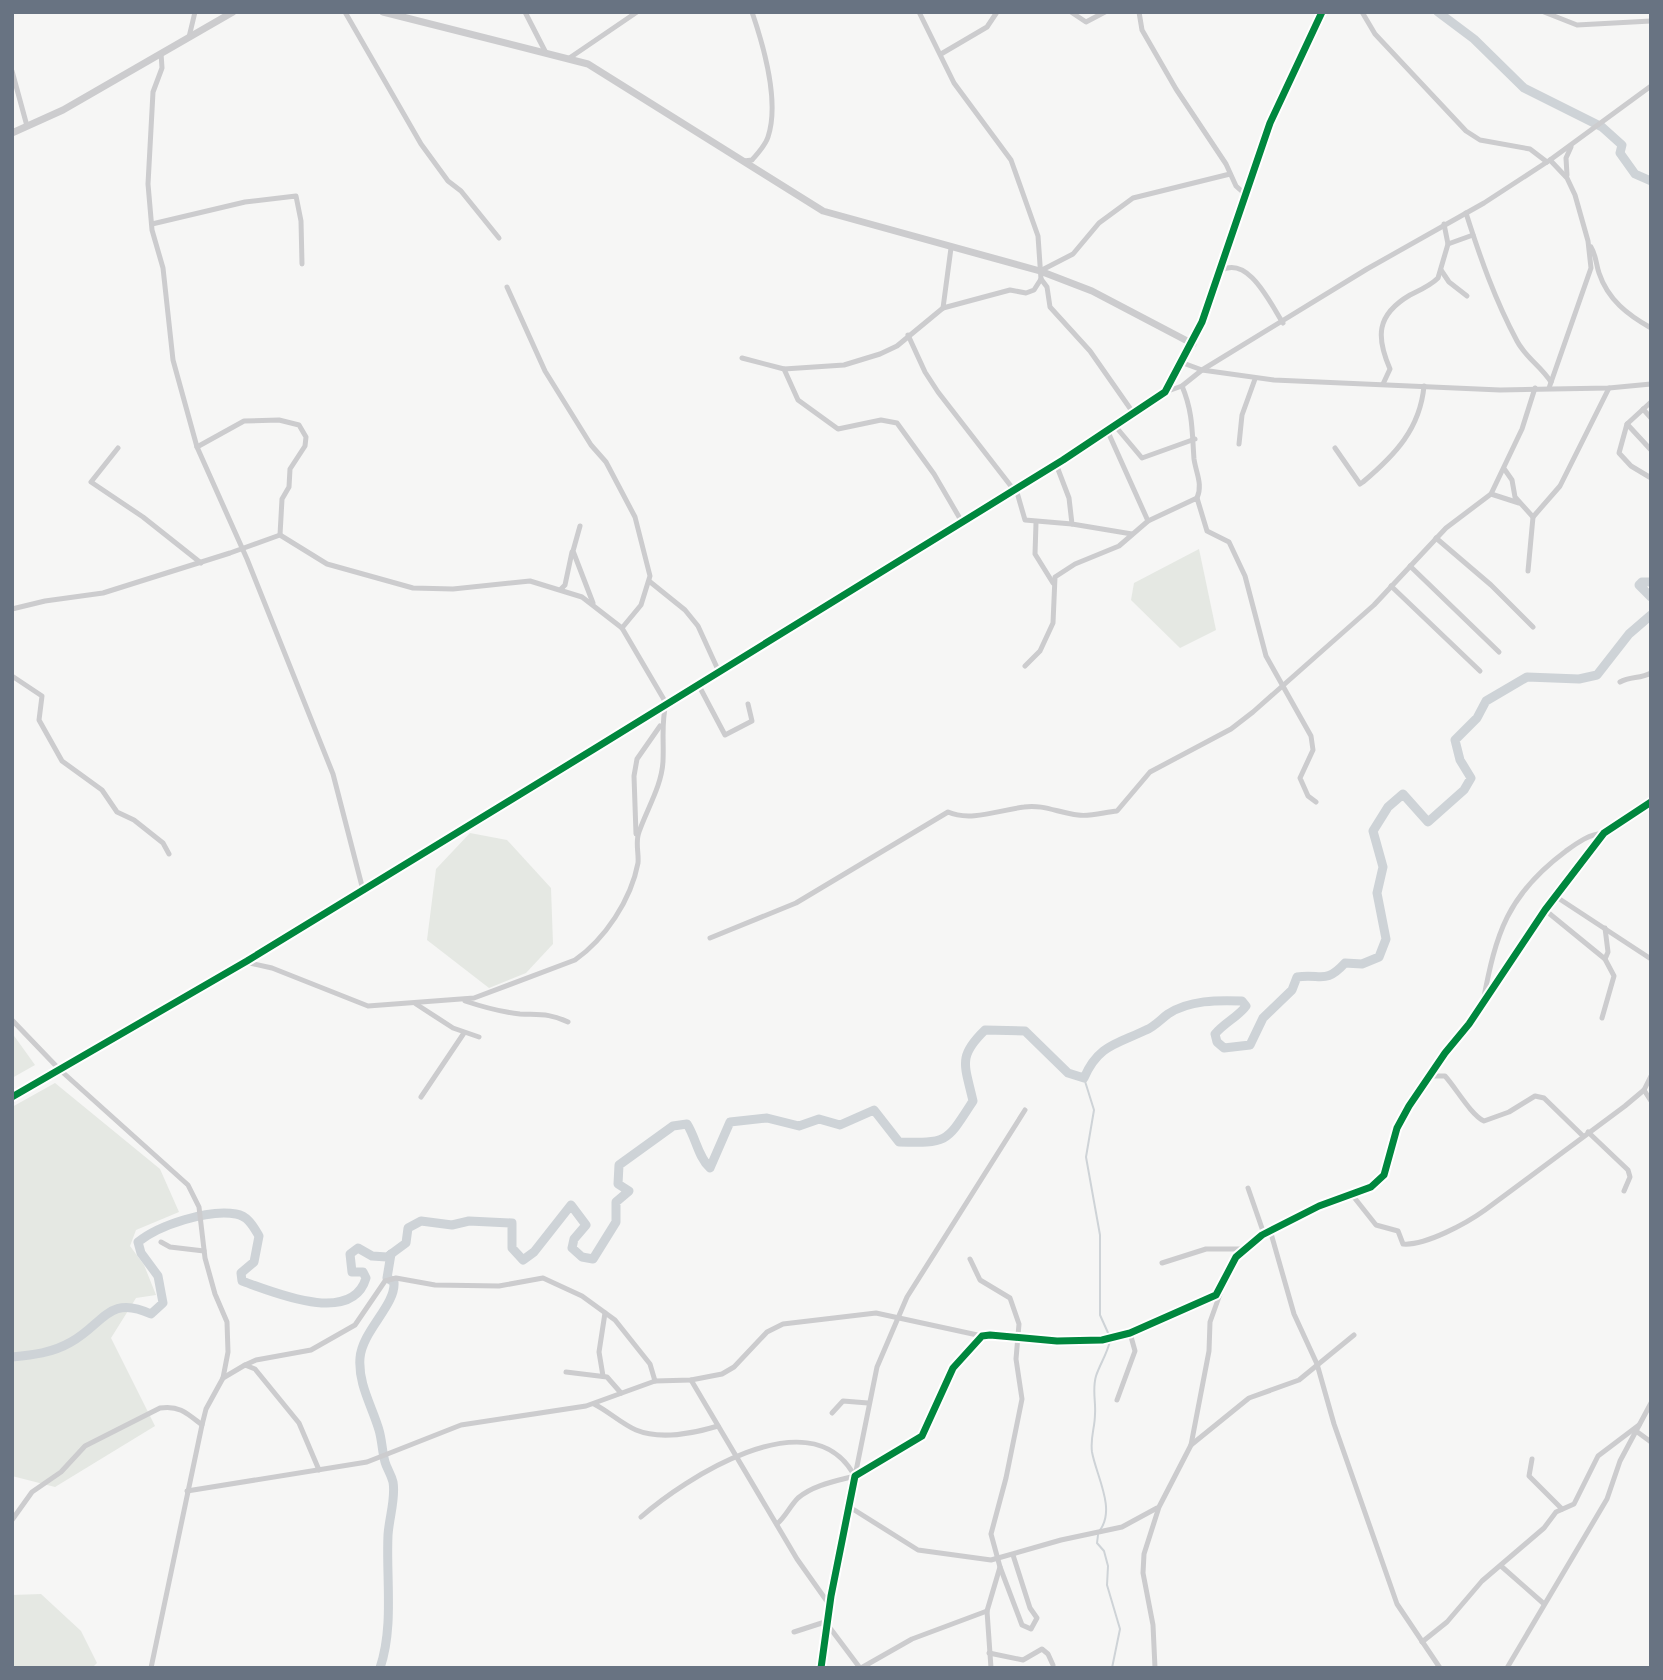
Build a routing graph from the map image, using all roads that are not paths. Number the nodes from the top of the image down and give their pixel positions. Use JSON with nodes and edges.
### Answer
{"nodes":[{"id":1,"x":195,"y":12,"type":"edge"},
{"id":2,"x":233,"y":12,"type":"edge"},
{"id":3,"x":345,"y":12,"type":"edge"},
{"id":4,"x":383,"y":12,"type":"edge"},
{"id":5,"x":525,"y":12,"type":"edge"},
{"id":6,"x":637,"y":12,"type":"edge"},
{"id":7,"x":752,"y":12,"type":"edge"},
{"id":8,"x":919,"y":12,"type":"edge"},
{"id":9,"x":998,"y":12,"type":"edge"},
{"id":10,"x":1071,"y":12,"type":"edge"},
{"id":11,"x":1105,"y":12,"type":"edge"},
{"id":12,"x":1139,"y":12,"type":"edge"},
{"id":13,"x":1322,"y":12,"type":"edge"},
{"id":14,"x":1362,"y":12,"type":"edge"},
{"id":15,"x":1544,"y":12,"type":"edge"},
{"id":16,"x":1651,"y":22,"type":"edge"},
{"id":17,"x":189,"y":37,"type":"junction"},
{"id":18,"x":161,"y":53,"type":"junction"},
{"id":19,"x":545,"y":53,"type":"junction"},
{"id":20,"x":941,"y":54,"type":"junction"},
{"id":21,"x":568,"y":59,"type":"junction"},
{"id":22,"x":12,"y":71,"type":"edge"},
{"id":23,"x":1651,"y":86,"type":"edge"},
{"id":24,"x":27,"y":126,"type":"junction"},
{"id":25,"x":12,"y":133,"type":"edge"},
{"id":26,"x":1574,"y":143,"type":"junction"},
{"id":27,"x":1549,"y":161,"type":"junction"},
{"id":28,"x":741,"y":162,"type":"junction"},
{"id":29,"x":1230,"y":174,"type":"junction"},
{"id":30,"x":1567,"y":178,"type":"junction"},
{"id":31,"x":1247,"y":194,"type":"junction"},
{"id":32,"x":1466,"y":213,"type":"junction"},
{"id":33,"x":152,"y":224,"type":"junction"},
{"id":34,"x":1444,"y":224,"type":"junction"},
{"id":35,"x":1473,"y":235,"type":"junction"},
{"id":36,"x":499,"y":238,"type":"dead end"},
{"id":37,"x":1588,"y":241,"type":"junction"},
{"id":38,"x":1448,"y":244,"type":"junction"},
{"id":39,"x":951,"y":248,"type":"junction"},
{"id":40,"x":302,"y":264,"type":"dead end"},
{"id":41,"x":1441,"y":270,"type":"junction"},
{"id":42,"x":1220,"y":271,"type":"junction"},
{"id":43,"x":1040,"y":275,"type":"junction"},
{"id":44,"x":507,"y":287,"type":"dead end"},
{"id":45,"x":1466,"y":296,"type":"dead end"},
{"id":46,"x":943,"y":308,"type":"junction"},
{"id":47,"x":1283,"y":323,"type":"junction"},
{"id":48,"x":1651,"y":328,"type":"edge"},
{"id":49,"x":908,"y":335,"type":"junction"},
{"id":50,"x":1193,"y":344,"type":"junction"},
{"id":51,"x":742,"y":358,"type":"dead end"},
{"id":52,"x":1183,"y":362,"type":"junction"},
{"id":53,"x":783,"y":369,"type":"junction"},
{"id":54,"x":1202,"y":370,"type":"junction"},
{"id":55,"x":1255,"y":379,"type":"junction"},
{"id":56,"x":1383,"y":384,"type":"junction"},
{"id":57,"x":1651,"y":384,"type":"edge"},
{"id":58,"x":1550,"y":385,"type":"junction"},
{"id":59,"x":1182,"y":386,"type":"junction"},
{"id":60,"x":1424,"y":386,"type":"junction"},
{"id":61,"x":1535,"y":388,"type":"junction"},
{"id":62,"x":1609,"y":388,"type":"junction"},
{"id":63,"x":1165,"y":392,"type":"junction"},
{"id":64,"x":1651,"y":402,"type":"edge"},
{"id":65,"x":1643,"y":409,"type":"junction"},
{"id":66,"x":1134,"y":414,"type":"junction"},
{"id":67,"x":1651,"y":418,"type":"edge"},
{"id":68,"x":1627,"y":424,"type":"junction"},
{"id":69,"x":1116,"y":427,"type":"junction"},
{"id":70,"x":1108,"y":432,"type":"junction"},
{"id":71,"x":1195,"y":439,"type":"junction"},
{"id":72,"x":1239,"y":444,"type":"dead end"},
{"id":73,"x":197,"y":447,"type":"junction"},
{"id":74,"x":118,"y":448,"type":"dead end"},
{"id":75,"x":1335,"y":448,"type":"dead end"},
{"id":76,"x":1651,"y":450,"type":"edge"},
{"id":77,"x":1056,"y":464,"type":"junction"},
{"id":78,"x":1505,"y":470,"type":"junction"},
{"id":79,"x":1651,"y":478,"type":"edge"},
{"id":80,"x":1015,"y":489,"type":"junction"},
{"id":81,"x":1491,"y":494,"type":"junction"},
{"id":82,"x":1197,"y":498,"type":"junction"},
{"id":83,"x":1519,"y":503,"type":"junction"},
{"id":84,"x":1533,"y":517,"type":"junction"},
{"id":85,"x":1148,"y":521,"type":"junction"},
{"id":86,"x":962,"y":522,"type":"junction"},
{"id":87,"x":1036,"y":523,"type":"junction"},
{"id":88,"x":1072,"y":524,"type":"junction"},
{"id":89,"x":580,"y":526,"type":"dead end"},
{"id":90,"x":279,"y":534,"type":"junction"},
{"id":91,"x":1132,"y":534,"type":"junction"},
{"id":92,"x":1436,"y":538,"type":"junction"},
{"id":93,"x":242,"y":549,"type":"junction"},
{"id":94,"x":573,"y":551,"type":"junction"},
{"id":95,"x":201,"y":563,"type":"junction"},
{"id":96,"x":1410,"y":565,"type":"junction"},
{"id":97,"x":1528,"y":571,"type":"dead end"},
{"id":98,"x":649,"y":581,"type":"junction"},
{"id":99,"x":1053,"y":583,"type":"junction"},
{"id":100,"x":1391,"y":586,"type":"junction"},
{"id":101,"x":561,"y":589,"type":"junction"},
{"id":102,"x":593,"y":603,"type":"junction"},
{"id":103,"x":12,"y":609,"type":"edge"},
{"id":104,"x":1533,"y":627,"type":"dead end"},
{"id":105,"x":622,"y":628,"type":"junction"},
{"id":106,"x":1499,"y":652,"type":"dead end"},
{"id":107,"x":1025,"y":666,"type":"dead end"},
{"id":108,"x":1480,"y":671,"type":"dead end"},
{"id":109,"x":719,"y":673,"type":"junction"},
{"id":110,"x":1651,"y":673,"type":"edge"},
{"id":111,"x":12,"y":676,"type":"edge"},
{"id":112,"x":1620,"y":682,"type":"dead end"},
{"id":113,"x":698,"y":684,"type":"junction"},
{"id":114,"x":1282,"y":685,"type":"junction"},
{"id":115,"x":666,"y":703,"type":"junction"},
{"id":116,"x":748,"y":704,"type":"dead end"},
{"id":117,"x":661,"y":723,"type":"junction"},
{"id":118,"x":1316,"y":803,"type":"dead end"},
{"id":119,"x":1651,"y":803,"type":"edge"},
{"id":120,"x":1604,"y":833,"type":"junction"},
{"id":121,"x":636,"y":841,"type":"junction"},
{"id":122,"x":169,"y":855,"type":"dead end"},
{"id":123,"x":363,"y":890,"type":"junction"},
{"id":124,"x":1555,"y":896,"type":"junction"},
{"id":125,"x":1545,"y":910,"type":"junction"},
{"id":126,"x":1605,"y":928,"type":"junction"},
{"id":127,"x":710,"y":938,"type":"dead end"},
{"id":128,"x":1605,"y":959,"type":"junction"},
{"id":129,"x":1651,"y":959,"type":"edge"},
{"id":130,"x":245,"y":962,"type":"junction"},
{"id":131,"x":462,"y":1000,"type":"junction"},
{"id":132,"x":416,"y":1004,"type":"junction"},
{"id":133,"x":1482,"y":1005,"type":"junction"},
{"id":134,"x":1602,"y":1018,"type":"dead end"},
{"id":135,"x":12,"y":1020,"type":"edge"},
{"id":136,"x":568,"y":1022,"type":"dead end"},
{"id":137,"x":464,"y":1033,"type":"junction"},
{"id":138,"x":479,"y":1037,"type":"dead end"},
{"id":139,"x":59,"y":1069,"type":"junction"},
{"id":140,"x":1429,"y":1076,"type":"junction"},
{"id":141,"x":1651,"y":1076,"type":"edge"},
{"id":142,"x":1643,"y":1090,"type":"junction"},
{"id":143,"x":1651,"y":1091,"type":"edge"},
{"id":144,"x":12,"y":1097,"type":"edge"},
{"id":145,"x":421,"y":1097,"type":"dead end"},
{"id":146,"x":1651,"y":1101,"type":"edge"},
{"id":147,"x":1025,"y":1110,"type":"dead end"},
{"id":148,"x":1585,"y":1134,"type":"junction"},
{"id":149,"x":1248,"y":1188,"type":"dead end"},
{"id":150,"x":1624,"y":1191,"type":"dead end"},
{"id":151,"x":1353,"y":1196,"type":"junction"},
{"id":152,"x":1270,"y":1230,"type":"junction"},
{"id":153,"x":1264,"y":1234,"type":"junction"},
{"id":154,"x":161,"y":1242,"type":"dead end"},
{"id":155,"x":1242,"y":1249,"type":"junction"},
{"id":156,"x":204,"y":1251,"type":"junction"},
{"id":157,"x":970,"y":1259,"type":"dead end"},
{"id":158,"x":1162,"y":1264,"type":"dead end"},
{"id":159,"x":1222,"y":1288,"type":"junction"},
{"id":160,"x":605,"y":1314,"type":"junction"},
{"id":161,"x":898,"y":1317,"type":"junction"},
{"id":162,"x":1130,"y":1333,"type":"junction"},
{"id":163,"x":1019,"y":1335,"type":"junction"},
{"id":164,"x":1354,"y":1335,"type":"dead end"},
{"id":165,"x":982,"y":1336,"type":"junction"},
{"id":166,"x":1317,"y":1364,"type":"junction"},
{"id":167,"x":245,"y":1365,"type":"junction"},
{"id":168,"x":566,"y":1373,"type":"dead end"},
{"id":169,"x":603,"y":1376,"type":"junction"},
{"id":170,"x":223,"y":1378,"type":"junction"},
{"id":171,"x":691,"y":1380,"type":"junction"},
{"id":172,"x":655,"y":1381,"type":"junction"},
{"id":173,"x":621,"y":1393,"type":"junction"},
{"id":174,"x":1117,"y":1400,"type":"dead end"},
{"id":175,"x":1651,"y":1403,"type":"edge"},
{"id":176,"x":594,"y":1404,"type":"junction"},
{"id":177,"x":868,"y":1404,"type":"junction"},
{"id":178,"x":832,"y":1413,"type":"dead end"},
{"id":179,"x":202,"y":1424,"type":"junction"},
{"id":180,"x":718,"y":1426,"type":"junction"},
{"id":181,"x":1637,"y":1428,"type":"junction"},
{"id":182,"x":1651,"y":1442,"type":"edge"},
{"id":183,"x":1191,"y":1445,"type":"junction"},
{"id":184,"x":736,"y":1457,"type":"junction"},
{"id":185,"x":1532,"y":1459,"type":"dead end"},
{"id":186,"x":319,"y":1470,"type":"junction"},
{"id":187,"x":855,"y":1476,"type":"junction"},
{"id":188,"x":187,"y":1491,"type":"junction"},
{"id":189,"x":848,"y":1506,"type":"junction"},
{"id":190,"x":1159,"y":1507,"type":"junction"},
{"id":191,"x":1562,"y":1509,"type":"junction"},
{"id":192,"x":641,"y":1517,"type":"dead end"},
{"id":193,"x":12,"y":1520,"type":"edge"},
{"id":194,"x":777,"y":1524,"type":"junction"},
{"id":195,"x":1013,"y":1555,"type":"junction"},
{"id":196,"x":998,"y":1559,"type":"junction"},
{"id":197,"x":1501,"y":1566,"type":"junction"},
{"id":198,"x":1000,"y":1567,"type":"junction"},
{"id":199,"x":1543,"y":1603,"type":"junction"},
{"id":200,"x":831,"y":1606,"type":"junction"},
{"id":201,"x":987,"y":1611,"type":"junction"},
{"id":202,"x":827,"y":1622,"type":"junction"},
{"id":203,"x":794,"y":1632,"type":"dead end"},
{"id":204,"x":1422,"y":1643,"type":"junction"},
{"id":205,"x":989,"y":1653,"type":"junction"},
{"id":206,"x":1053,"y":1665,"type":"dead end"},
{"id":207,"x":991,"y":1667,"type":"edge"},
{"id":208,"x":151,"y":1668,"type":"edge"},
{"id":209,"x":821,"y":1668,"type":"edge"},
{"id":210,"x":860,"y":1668,"type":"edge"},
{"id":211,"x":1156,"y":1668,"type":"edge"},
{"id":212,"x":1440,"y":1668,"type":"edge"},
{"id":213,"x":1507,"y":1668,"type":"edge"}],
"edges":[{"from":1,"to":17,"type":"street"},
{"from":2,"to":17,"type":"street"},
{"from":3,"to":36,"type":"street"},
{"from":4,"to":19,"type":"street"},
{"from":5,"to":19,"type":"street"},
{"from":6,"to":21,"type":"street"},
{"from":7,"to":28,"type":"street"},
{"from":8,"to":20,"type":"street"},
{"from":9,"to":20,"type":"street"},
{"from":10,"to":11,"type":"street"},
{"from":12,"to":29,"type":"street"},
{"from":13,"to":31,"type":"street"},
{"from":14,"to":27,"type":"street"},
{"from":15,"to":16,"type":"street"},
{"from":17,"to":18,"type":"street"},
{"from":18,"to":24,"type":"street"},
{"from":18,"to":33,"type":"street"},
{"from":19,"to":21,"type":"street"},
{"from":20,"to":43,"type":"street"},
{"from":21,"to":28,"type":"street"},
{"from":22,"to":24,"type":"street"},
{"from":23,"to":26,"type":"street"},
{"from":24,"to":25,"type":"street"},
{"from":26,"to":27,"type":"street"},
{"from":26,"to":30,"type":"street"},
{"from":27,"to":30,"type":"street"},
{"from":27,"to":32,"type":"street"},
{"from":28,"to":39,"type":"street"},
{"from":29,"to":31,"type":"street"},
{"from":29,"to":43,"type":"street"},
{"from":30,"to":37,"type":"street"},
{"from":31,"to":42,"type":"street"},
{"from":32,"to":34,"type":"street"},
{"from":32,"to":35,"type":"street"},
{"from":33,"to":40,"type":"street"},
{"from":33,"to":73,"type":"street"},
{"from":34,"to":38,"type":"street"},
{"from":34,"to":47,"type":"street"},
{"from":35,"to":38,"type":"street"},
{"from":35,"to":58,"type":"street"},
{"from":37,"to":48,"type":"street"},
{"from":37,"to":58,"type":"street"},
{"from":38,"to":41,"type":"street"},
{"from":39,"to":43,"type":"street"},
{"from":39,"to":46,"type":"street"},
{"from":41,"to":45,"type":"street"},
{"from":41,"to":56,"type":"street"},
{"from":42,"to":47,"type":"street"},
{"from":42,"to":50,"type":"street"},
{"from":43,"to":46,"type":"street"},
{"from":43,"to":50,"type":"street"},
{"from":43,"to":66,"type":"street"},
{"from":44,"to":98,"type":"street"},
{"from":46,"to":49,"type":"street"},
{"from":47,"to":54,"type":"street"},
{"from":49,"to":53,"type":"street"},
{"from":49,"to":80,"type":"street"},
{"from":50,"to":52,"type":"street"},
{"from":51,"to":53,"type":"street"},
{"from":52,"to":54,"type":"street"},
{"from":52,"to":63,"type":"street"},
{"from":53,"to":86,"type":"street"},
{"from":54,"to":55,"type":"street"},
{"from":54,"to":59,"type":"street"},
{"from":55,"to":56,"type":"street"},
{"from":55,"to":72,"type":"street"},
{"from":56,"to":60,"type":"street"},
{"from":57,"to":62,"type":"street"},
{"from":58,"to":61,"type":"street"},
{"from":58,"to":62,"type":"street"},
{"from":59,"to":63,"type":"street"},
{"from":59,"to":71,"type":"street"},
{"from":60,"to":61,"type":"street"},
{"from":60,"to":75,"type":"street"},
{"from":61,"to":78,"type":"street"},
{"from":62,"to":84,"type":"street"},
{"from":63,"to":66,"type":"street"},
{"from":64,"to":65,"type":"street"},
{"from":65,"to":67,"type":"street"},
{"from":65,"to":68,"type":"street"},
{"from":66,"to":69,"type":"street"},
{"from":68,"to":76,"type":"street"},
{"from":68,"to":79,"type":"street"},
{"from":69,"to":70,"type":"street"},
{"from":69,"to":71,"type":"street"},
{"from":70,"to":77,"type":"street"},
{"from":70,"to":85,"type":"street"},
{"from":71,"to":82,"type":"street"},
{"from":73,"to":90,"type":"street"},
{"from":73,"to":93,"type":"street"},
{"from":74,"to":95,"type":"street"},
{"from":77,"to":80,"type":"street"},
{"from":77,"to":88,"type":"street"},
{"from":78,"to":81,"type":"street"},
{"from":78,"to":83,"type":"street"},
{"from":80,"to":86,"type":"street"},
{"from":80,"to":87,"type":"street"},
{"from":81,"to":83,"type":"street"},
{"from":81,"to":92,"type":"street"},
{"from":82,"to":85,"type":"street"},
{"from":82,"to":114,"type":"street"},
{"from":83,"to":84,"type":"street"},
{"from":84,"to":97,"type":"street"},
{"from":85,"to":91,"type":"street"},
{"from":86,"to":109,"type":"street"},
{"from":87,"to":88,"type":"street"},
{"from":87,"to":99,"type":"street"},
{"from":88,"to":91,"type":"street"},
{"from":89,"to":94,"type":"street"},
{"from":90,"to":93,"type":"street"},
{"from":90,"to":101,"type":"street"},
{"from":91,"to":99,"type":"street"},
{"from":92,"to":96,"type":"street"},
{"from":92,"to":104,"type":"street"},
{"from":93,"to":95,"type":"street"},
{"from":93,"to":123,"type":"street"},
{"from":94,"to":101,"type":"street"},
{"from":94,"to":102,"type":"street"},
{"from":95,"to":103,"type":"street"},
{"from":96,"to":100,"type":"street"},
{"from":96,"to":106,"type":"street"},
{"from":98,"to":105,"type":"street"},
{"from":98,"to":109,"type":"street"},
{"from":99,"to":107,"type":"street"},
{"from":100,"to":108,"type":"street"},
{"from":100,"to":114,"type":"street"},
{"from":101,"to":102,"type":"street"},
{"from":102,"to":105,"type":"street"},
{"from":105,"to":115,"type":"street"},
{"from":109,"to":113,"type":"street"},
{"from":110,"to":112,"type":"street"},
{"from":111,"to":122,"type":"street"},
{"from":113,"to":115,"type":"street"},
{"from":113,"to":116,"type":"street"},
{"from":114,"to":118,"type":"street"},
{"from":114,"to":127,"type":"street"},
{"from":115,"to":117,"type":"street"},
{"from":115,"to":123,"type":"street"},
{"from":117,"to":121,"type":"street"},
{"from":117,"to":121,"type":"street"},
{"from":119,"to":120,"type":"street"},
{"from":120,"to":124,"type":"street"},
{"from":120,"to":133,"type":"street"},
{"from":121,"to":131,"type":"street"},
{"from":123,"to":130,"type":"street"},
{"from":124,"to":125,"type":"street"},
{"from":124,"to":126,"type":"street"},
{"from":125,"to":128,"type":"street"},
{"from":125,"to":133,"type":"street"},
{"from":126,"to":128,"type":"street"},
{"from":126,"to":129,"type":"street"},
{"from":128,"to":134,"type":"street"},
{"from":130,"to":132,"type":"street"},
{"from":130,"to":139,"type":"street"},
{"from":131,"to":132,"type":"street"},
{"from":131,"to":136,"type":"street"},
{"from":132,"to":137,"type":"street"},
{"from":133,"to":140,"type":"street"},
{"from":135,"to":139,"type":"street"},
{"from":137,"to":138,"type":"street"},
{"from":137,"to":145,"type":"street"},
{"from":139,"to":144,"type":"street"},
{"from":139,"to":156,"type":"street"},
{"from":140,"to":148,"type":"street"},
{"from":140,"to":151,"type":"street"},
{"from":141,"to":142,"type":"street"},
{"from":142,"to":143,"type":"street"},
{"from":142,"to":146,"type":"street"},
{"from":142,"to":148,"type":"street"},
{"from":147,"to":161,"type":"street"},
{"from":148,"to":150,"type":"street"},
{"from":148,"to":151,"type":"street"},
{"from":149,"to":153,"type":"street"},
{"from":151,"to":152,"type":"street"},
{"from":152,"to":153,"type":"street"},
{"from":152,"to":166,"type":"street"},
{"from":153,"to":155,"type":"street"},
{"from":154,"to":156,"type":"street"},
{"from":155,"to":158,"type":"street"},
{"from":155,"to":159,"type":"street"},
{"from":156,"to":170,"type":"street"},
{"from":157,"to":163,"type":"street"},
{"from":159,"to":162,"type":"street"},
{"from":159,"to":183,"type":"street"},
{"from":160,"to":167,"type":"street"},
{"from":160,"to":169,"type":"street"},
{"from":160,"to":172,"type":"street"},
{"from":161,"to":165,"type":"street"},
{"from":161,"to":171,"type":"street"},
{"from":161,"to":177,"type":"street"},
{"from":162,"to":163,"type":"street"},
{"from":162,"to":174,"type":"street"},
{"from":163,"to":165,"type":"street"},
{"from":163,"to":196,"type":"street"},
{"from":164,"to":166,"type":"street"},
{"from":165,"to":187,"type":"street"},
{"from":166,"to":183,"type":"street"},
{"from":166,"to":204,"type":"street"},
{"from":167,"to":170,"type":"street"},
{"from":167,"to":186,"type":"street"},
{"from":168,"to":169,"type":"street"},
{"from":169,"to":173,"type":"street"},
{"from":170,"to":179,"type":"street"},
{"from":171,"to":172,"type":"street"},
{"from":171,"to":180,"type":"street"},
{"from":172,"to":173,"type":"street"},
{"from":173,"to":176,"type":"street"},
{"from":175,"to":181,"type":"street"},
{"from":176,"to":180,"type":"street"},
{"from":176,"to":186,"type":"street"},
{"from":177,"to":178,"type":"street"},
{"from":177,"to":187,"type":"street"},
{"from":179,"to":188,"type":"street"},
{"from":179,"to":193,"type":"street"},
{"from":180,"to":184,"type":"street"},
{"from":181,"to":182,"type":"street"},
{"from":181,"to":191,"type":"street"},
{"from":181,"to":199,"type":"street"},
{"from":183,"to":190,"type":"street"},
{"from":184,"to":187,"type":"street"},
{"from":184,"to":192,"type":"street"},
{"from":184,"to":194,"type":"street"},
{"from":185,"to":191,"type":"street"},
{"from":186,"to":188,"type":"street"},
{"from":187,"to":189,"type":"street"},
{"from":187,"to":194,"type":"street"},
{"from":188,"to":208,"type":"street"},
{"from":189,"to":196,"type":"street"},
{"from":189,"to":200,"type":"street"},
{"from":190,"to":195,"type":"street"},
{"from":190,"to":211,"type":"street"},
{"from":191,"to":197,"type":"street"},
{"from":194,"to":200,"type":"street"},
{"from":195,"to":196,"type":"street"},
{"from":195,"to":198,"type":"street"},
{"from":196,"to":198,"type":"street"},
{"from":197,"to":199,"type":"street"},
{"from":197,"to":204,"type":"street"},
{"from":198,"to":201,"type":"street"},
{"from":199,"to":213,"type":"street"},
{"from":200,"to":202,"type":"street"},
{"from":201,"to":205,"type":"street"},
{"from":201,"to":210,"type":"street"},
{"from":202,"to":203,"type":"street"},
{"from":202,"to":209,"type":"street"},
{"from":202,"to":210,"type":"street"},
{"from":204,"to":212,"type":"street"},
{"from":205,"to":206,"type":"street"},
{"from":205,"to":207,"type":"street"}]}
